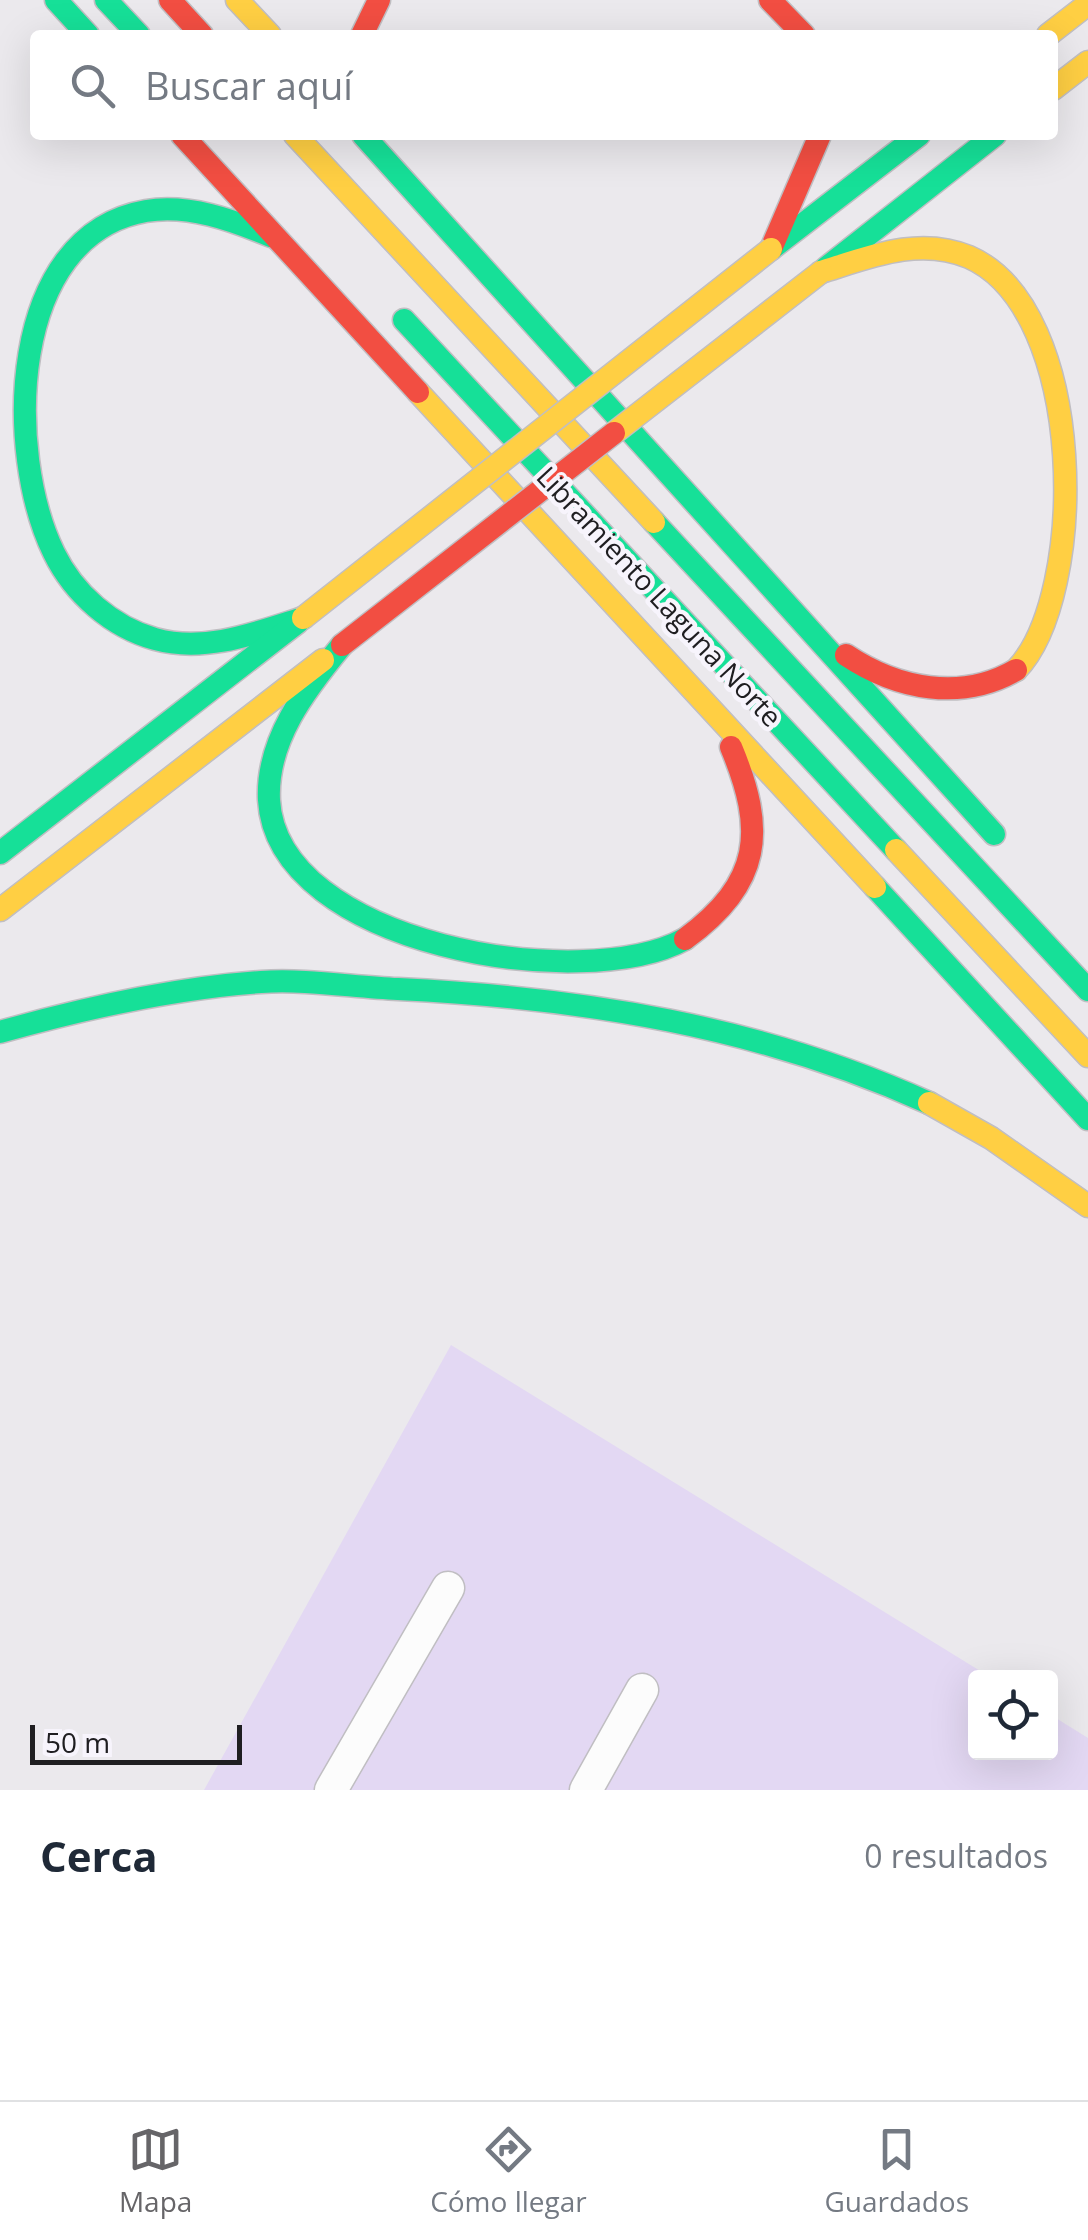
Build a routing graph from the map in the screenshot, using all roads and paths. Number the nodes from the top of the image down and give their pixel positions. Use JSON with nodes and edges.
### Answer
{"nodes":[{"id":1,"x":56,"y":0,"type":"edge"},
{"id":2,"x":106,"y":0,"type":"edge"},
{"id":3,"x":170,"y":0,"type":"edge"},
{"id":4,"x":238,"y":0,"type":"edge"},
{"id":5,"x":379,"y":0,"type":"edge"},
{"id":6,"x":770,"y":0,"type":"edge"},
{"id":7,"x":1088,"y":4,"type":"edge"},
{"id":8,"x":83,"y":30,"type":"edge"},
{"id":9,"x":134,"y":30,"type":"edge"},
{"id":10,"x":197,"y":30,"type":"edge"},
{"id":11,"x":265,"y":30,"type":"edge"},
{"id":12,"x":364,"y":30,"type":"edge"},
{"id":13,"x":799,"y":30,"type":"edge"},
{"id":14,"x":1054,"y":30,"type":"edge"},
{"id":15,"x":1088,"y":62,"type":"edge"},
{"id":16,"x":1058,"y":85,"type":"edge"},
{"id":17,"x":187,"y":140,"type":"edge"},
{"id":18,"x":300,"y":140,"type":"edge"},
{"id":19,"x":368,"y":140,"type":"edge"},
{"id":20,"x":819,"y":140,"type":"edge"},
{"id":21,"x":912,"y":140,"type":"edge"},
{"id":22,"x":989,"y":140,"type":"edge"},
{"id":23,"x":279,"y":239,"type":"junction"},
{"id":24,"x":770,"y":249,"type":"junction"},
{"id":25,"x":821,"y":272,"type":"junction"},
{"id":26,"x":381,"y":296,"type":"dead end"},
{"id":27,"x":303,"y":618,"type":"junction"},
{"id":28,"x":807,"y":626,"type":"junction"},
{"id":29,"x":342,"y":645,"type":"junction"},
{"id":30,"x":722,"y":726,"type":"junction"},
{"id":31,"x":1008,"y":849,"type":"dead end"},
{"id":32,"x":0,"y":852,"type":"edge"},
{"id":33,"x":0,"y":910,"type":"edge"},
{"id":34,"x":1088,"y":990,"type":"edge"},
{"id":35,"x":0,"y":1032,"type":"edge"},
{"id":36,"x":1088,"y":1056,"type":"edge"},
{"id":37,"x":1088,"y":1120,"type":"edge"},
{"id":38,"x":1088,"y":1206,"type":"edge"},
{"id":39,"x":448,"y":1588,"type":"dead end"},
{"id":40,"x":642,"y":1690,"type":"dead end"},
{"id":41,"x":331,"y":1790,"type":"edge"},
{"id":42,"x":586,"y":1790,"type":"edge"}],
"edges":[{"from":1,"to":8,"type":"main road"},
{"from":2,"to":9,"type":"main road"},
{"from":3,"to":10,"type":"main road"},
{"from":4,"to":11,"type":"main road"},
{"from":5,"to":12,"type":"main road"},
{"from":6,"to":13,"type":"main road"},
{"from":7,"to":14,"type":"main road"},
{"from":15,"to":16,"type":"main road"},
{"from":17,"to":23,"type":"main road"},
{"from":18,"to":34,"type":"main road","name":"Libramiento Laguna Norte"},
{"from":19,"to":28,"type":"main road"},
{"from":20,"to":24,"type":"main road"},
{"from":21,"to":24,"type":"main road"},
{"from":22,"to":25,"type":"main road"},
{"from":23,"to":27,"type":"main road"},
{"from":23,"to":30,"type":"main road"},
{"from":24,"to":27,"type":"main road","bridge":true},
{"from":25,"to":28,"type":"main road"},
{"from":25,"to":29,"type":"main road","bridge":true},
{"from":26,"to":36,"type":"main road","name":"Libramiento Laguna Norte"},
{"from":27,"to":32,"type":"main road"},
{"from":28,"to":31,"type":"main road"},
{"from":29,"to":30,"type":"main road"},
{"from":29,"to":33,"type":"main road"},
{"from":30,"to":37,"type":"main road"},
{"from":35,"to":38,"type":"main road"},
{"from":39,"to":41,"type":"street"},
{"from":40,"to":42,"type":"street"}]}
